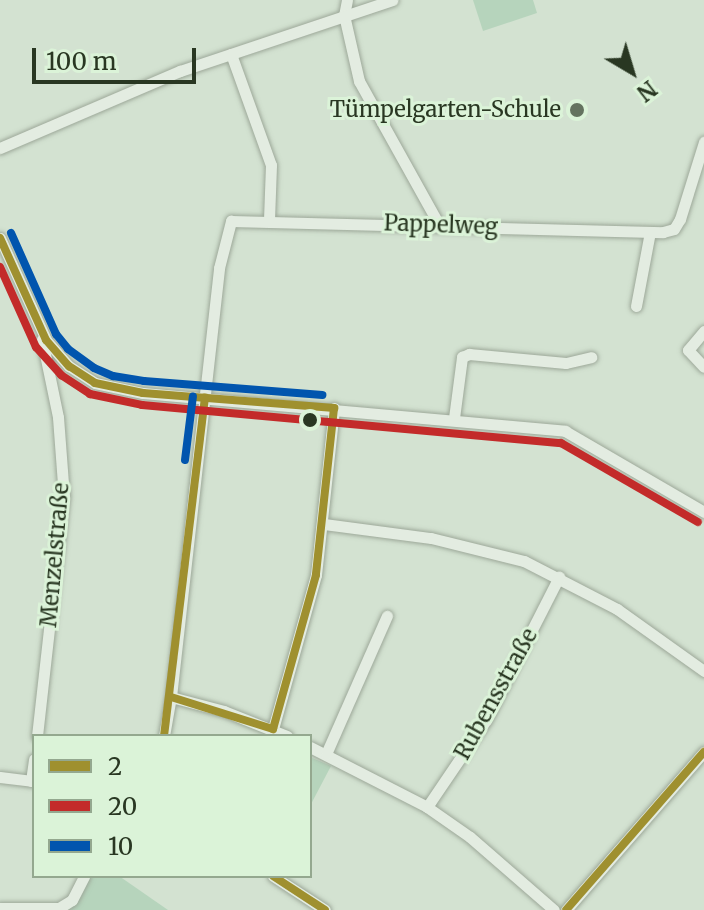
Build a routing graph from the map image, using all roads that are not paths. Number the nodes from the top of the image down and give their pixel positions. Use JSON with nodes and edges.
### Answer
{"nodes":[{"id":1,"x":347,"y":0,"type":"edge"},
{"id":2,"x":392,"y":0,"type":"edge"},
{"id":3,"x":344,"y":15,"type":"junction"},
{"id":4,"x":231,"y":54,"type":"junction"},
{"id":5,"x":704,"y":142,"type":"edge"},
{"id":6,"x":0,"y":148,"type":"edge"},
{"id":7,"x":269,"y":220,"type":"junction"},
{"id":8,"x":439,"y":225,"type":"junction"},
{"id":9,"x":657,"y":232,"type":"junction"},
{"id":10,"x":0,"y":238,"type":"edge"},
{"id":11,"x":636,"y":306,"type":"dead end"},
{"id":12,"x":39,"y":328,"type":"junction"},
{"id":13,"x":704,"y":331,"type":"edge"},
{"id":14,"x":591,"y":357,"type":"dead end"},
{"id":15,"x":704,"y":367,"type":"edge"},
{"id":16,"x":205,"y":397,"type":"junction"},
{"id":17,"x":334,"y":408,"type":"junction"},
{"id":18,"x":454,"y":418,"type":"junction"},
{"id":19,"x":704,"y":512,"type":"edge"},
{"id":20,"x":324,"y":524,"type":"junction"},
{"id":21,"x":559,"y":577,"type":"junction"},
{"id":22,"x":387,"y":616,"type":"dead end"},
{"id":23,"x":704,"y":671,"type":"edge"},
{"id":24,"x":171,"y":697,"type":"junction"},
{"id":25,"x":273,"y":729,"type":"junction"},
{"id":26,"x":37,"y":734,"type":"edge"},
{"id":27,"x":164,"y":734,"type":"edge"},
{"id":28,"x":283,"y":734,"type":"edge"},
{"id":29,"x":312,"y":748,"type":"edge"},
{"id":30,"x":704,"y":752,"type":"edge"},
{"id":31,"x":326,"y":754,"type":"junction"},
{"id":32,"x":0,"y":777,"type":"edge"},
{"id":33,"x":32,"y":781,"type":"edge"},
{"id":34,"x":427,"y":807,"type":"junction"},
{"id":35,"x":83,"y":878,"type":"edge"},
{"id":36,"x":276,"y":878,"type":"edge"},
{"id":37,"x":0,"y":908,"type":"edge"},
{"id":38,"x":325,"y":910,"type":"edge"},
{"id":39,"x":554,"y":910,"type":"edge"},
{"id":40,"x":566,"y":910,"type":"edge"}],
"edges":[{"from":1,"to":3,"type":"street"},
{"from":2,"to":3,"type":"street"},
{"from":3,"to":4,"type":"street"},
{"from":3,"to":8,"type":"street"},
{"from":4,"to":6,"type":"street"},
{"from":4,"to":7,"type":"street"},
{"from":5,"to":9,"type":"street"},
{"from":7,"to":8,"type":"street","name":"Pappelweg"},
{"from":7,"to":16,"type":"street","name":"Pappelweg"},
{"from":8,"to":9,"type":"street","name":"Pappelweg"},
{"from":9,"to":11,"type":"street"},
{"from":10,"to":12,"type":"street"},
{"from":12,"to":16,"type":"street"},
{"from":12,"to":26,"type":"street","name":"Menzelstraße"},
{"from":13,"to":15,"type":"street"},
{"from":14,"to":18,"type":"street"},
{"from":16,"to":17,"type":"street"},
{"from":16,"to":24,"type":"street"},
{"from":17,"to":18,"type":"street"},
{"from":17,"to":20,"type":"street"},
{"from":18,"to":19,"type":"street"},
{"from":20,"to":21,"type":"street"},
{"from":20,"to":25,"type":"street"},
{"from":21,"to":23,"type":"street"},
{"from":21,"to":34,"type":"street","name":"Rubensstraße"},
{"from":22,"to":31,"type":"street"},
{"from":24,"to":25,"type":"street"},
{"from":24,"to":27,"type":"street"},
{"from":25,"to":28,"type":"street"},
{"from":29,"to":31,"type":"street"},
{"from":30,"to":40,"type":"street"},
{"from":31,"to":34,"type":"street"},
{"from":32,"to":33,"type":"street"},
{"from":34,"to":39,"type":"street"},
{"from":35,"to":37,"type":"street"},
{"from":36,"to":38,"type":"street"}]}
